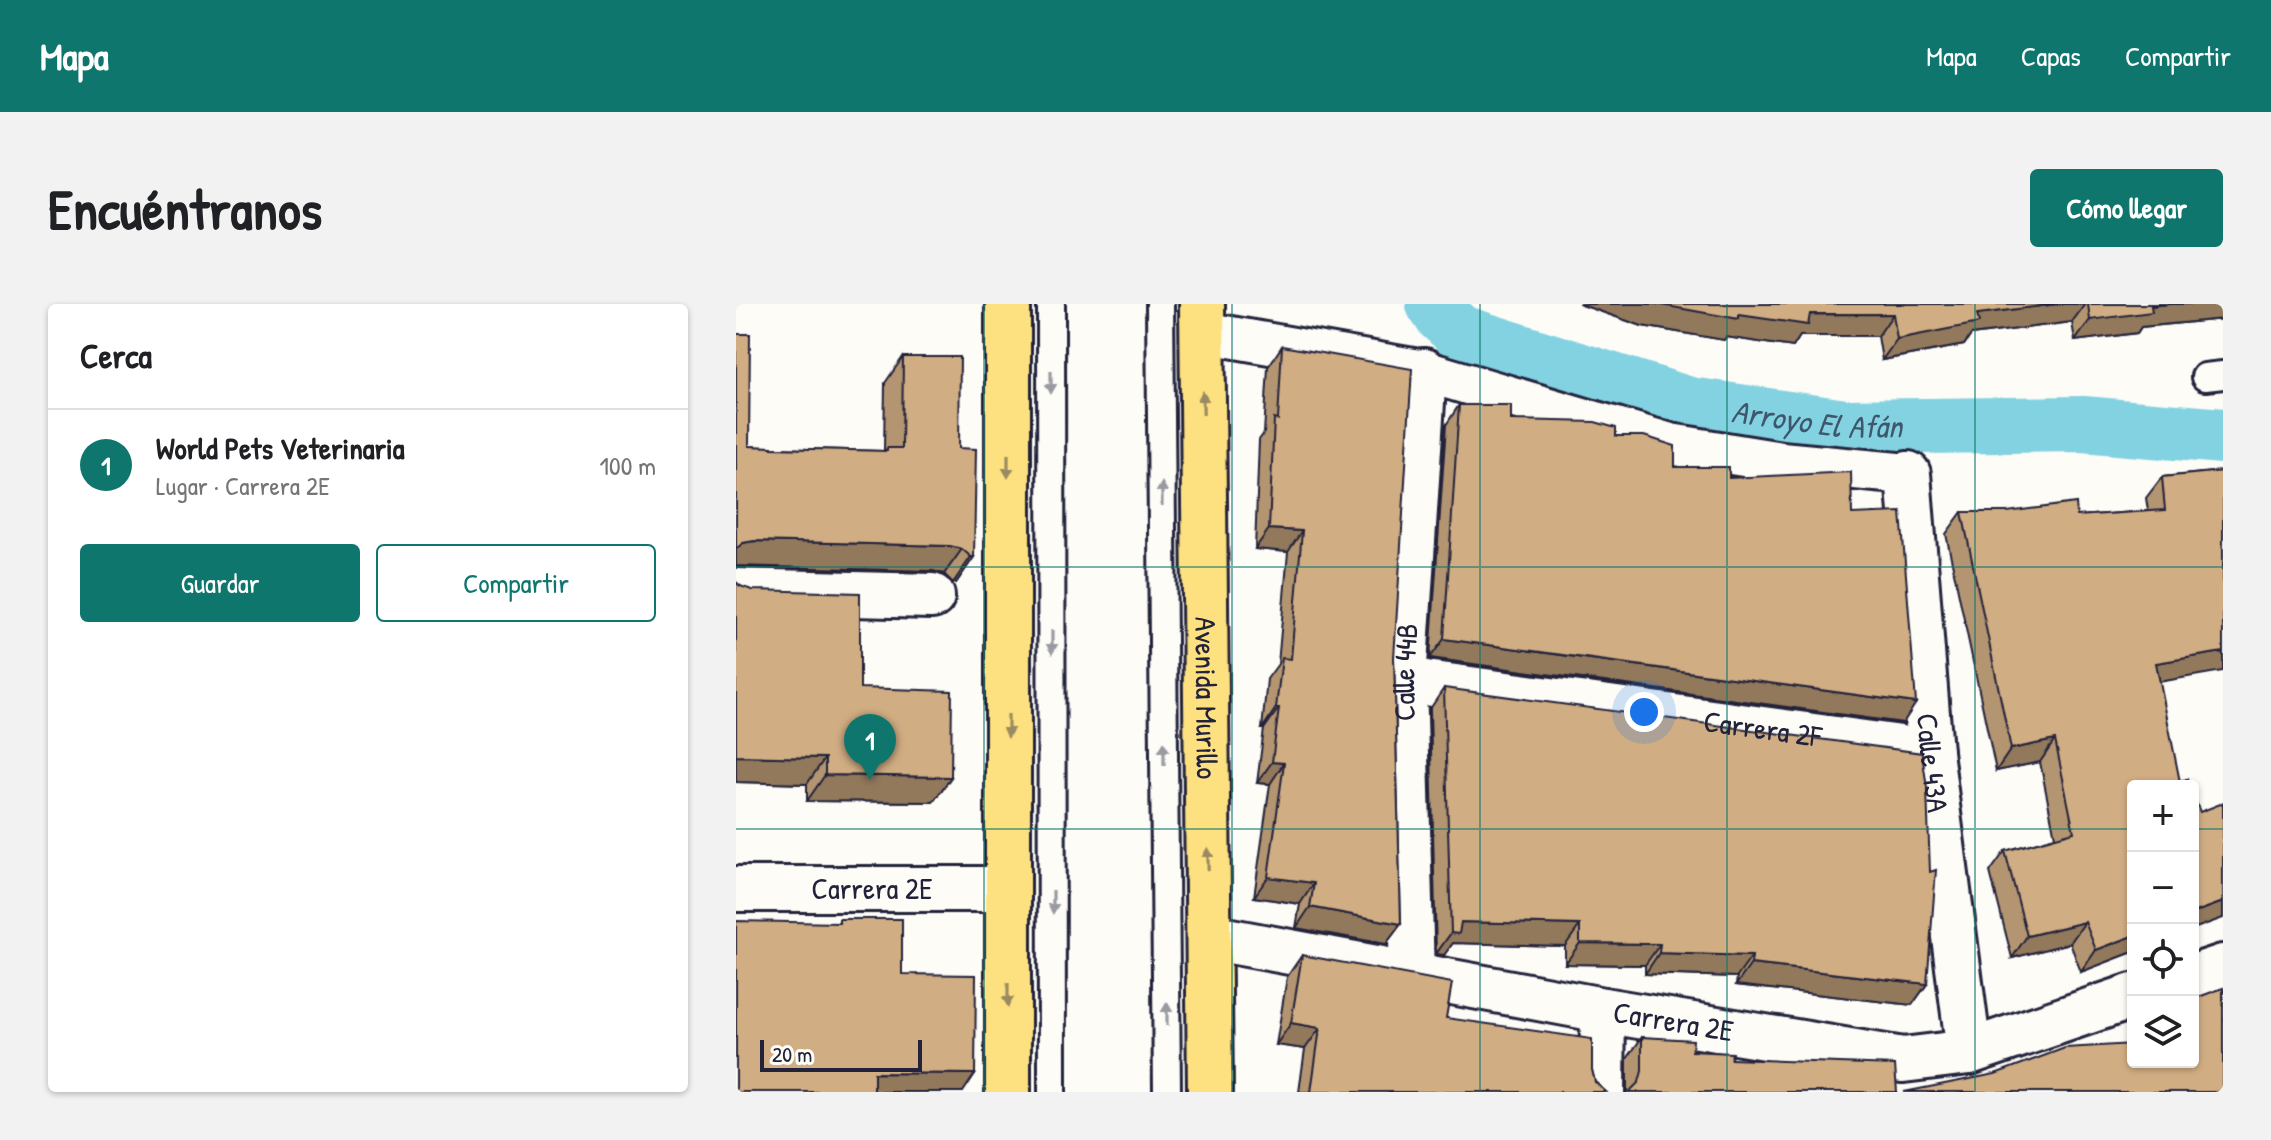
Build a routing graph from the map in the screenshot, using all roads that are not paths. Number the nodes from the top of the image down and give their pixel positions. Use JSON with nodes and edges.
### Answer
{"nodes":[{"id":1,"x":1008,"y":304,"type":"edge"},
{"id":2,"x":1051,"y":304,"type":"edge"},
{"id":3,"x":1160,"y":304,"type":"edge"},
{"id":4,"x":1202,"y":318,"type":"edge"},
{"id":5,"x":1424,"y":371,"type":"junction"},
{"id":6,"x":1908,"y":474,"type":"joint"},
{"id":7,"x":736,"y":591,"type":"edge"},
{"id":8,"x":932,"y":596,"type":"dead end"},
{"id":9,"x":1404,"y":680,"type":"junction"},
{"id":10,"x":1930,"y":752,"type":"junction"},
{"id":11,"x":736,"y":889,"type":"edge"},
{"id":12,"x":1008,"y":889,"type":"junction"},
{"id":13,"x":1209,"y":937,"type":"junction"},
{"id":14,"x":2223,"y":967,"type":"edge"},
{"id":15,"x":2199,"y":975,"type":"edge"},
{"id":16,"x":1412,"y":976,"type":"junction"},
{"id":17,"x":2127,"y":998,"type":"edge"},
{"id":18,"x":1603,"y":1010,"type":"junction"},
{"id":19,"x":1969,"y":1052,"type":"junction"},
{"id":20,"x":1903,"y":1076,"type":"edge"},
{"id":21,"x":1008,"y":1092,"type":"edge"},
{"id":22,"x":1052,"y":1092,"type":"edge"},
{"id":23,"x":1167,"y":1092,"type":"edge"},
{"id":24,"x":1210,"y":1092,"type":"edge"},
{"id":25,"x":1602,"y":1092,"type":"edge"}],
"edges":[{"from":1,"to":12,"type":"main road","one_way":true},
{"from":2,"to":22,"type":"lane","one_way":true},
{"from":23,"to":3,"type":"lane","one_way":true},
{"from":4,"to":5,"type":"street"},
{"from":13,"to":4,"type":"main road","name":"Avenida Murillo","one_way":true},
{"from":5,"to":6,"type":"street"},
{"from":5,"to":9,"type":"street","name":"Calle 44B"},
{"from":6,"to":10,"type":"street","name":"Calle 43A"},
{"from":7,"to":8,"type":"street"},
{"from":9,"to":10,"type":"street","name":"Carrera 2F"},
{"from":9,"to":16,"type":"street","name":"Calle 44B"},
{"from":10,"to":19,"type":"street","name":"Calle 43A"},
{"from":11,"to":12,"type":"street","name":"Carrera 2E"},
{"from":12,"to":21,"type":"main road","one_way":true},
{"from":13,"to":16,"type":"street","name":"Carrera 2E"},
{"from":13,"to":24,"type":"main road","name":"Avenida Murillo"},
{"from":14,"to":15,"type":"street"},
{"from":16,"to":18,"type":"street","name":"Carrera 2E"},
{"from":17,"to":19,"type":"street","name":"Carrera 2E"},
{"from":18,"to":20,"type":"street","name":"Carrera 2E"},
{"from":18,"to":25,"type":"street"},
{"from":19,"to":20,"type":"street","name":"Carrera 2E"}]}
